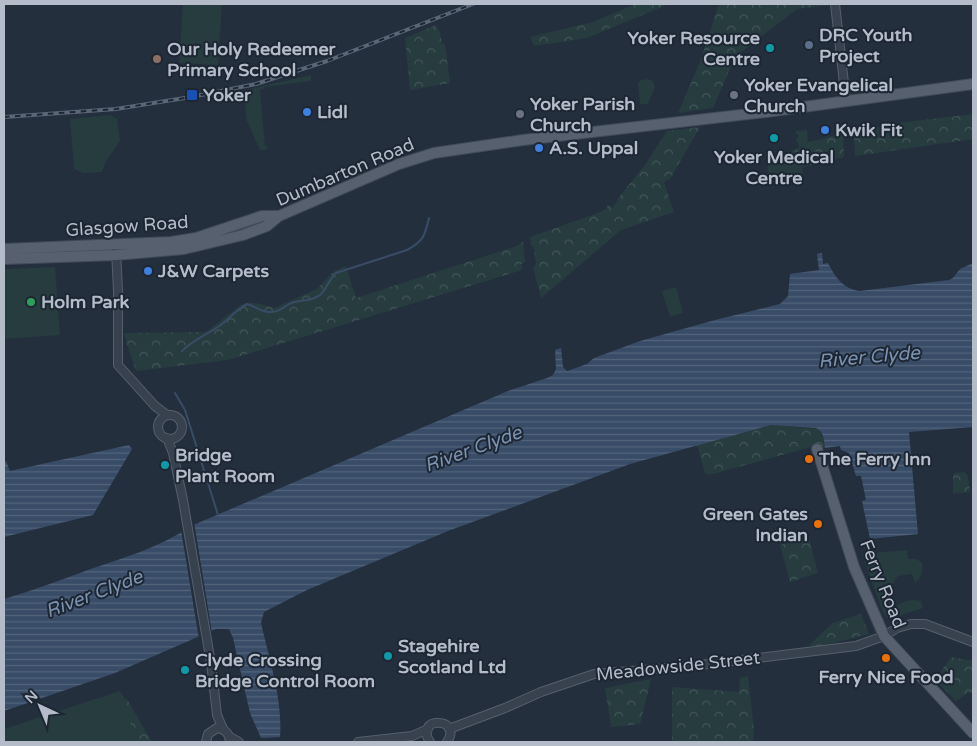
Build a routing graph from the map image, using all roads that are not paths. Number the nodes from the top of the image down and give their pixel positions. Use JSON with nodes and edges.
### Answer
{"nodes":[{"id":1,"x":835,"y":4,"type":"edge"},
{"id":2,"x":973,"y":84,"type":"edge"},
{"id":3,"x":846,"y":101,"type":"junction"},
{"id":4,"x":279,"y":216,"type":"junction"},
{"id":5,"x":267,"y":226,"type":"joint"},
{"id":6,"x":4,"y":250,"type":"edge"},
{"id":7,"x":116,"y":250,"type":"junction"},
{"id":8,"x":4,"y":260,"type":"edge"},
{"id":9,"x":155,"y":406,"type":"junction"},
{"id":10,"x":167,"y":415,"type":"junction"},
{"id":11,"x":159,"y":421,"type":"junction"},
{"id":12,"x":176,"y":437,"type":"junction"},
{"id":13,"x":167,"y":438,"type":"junction"},
{"id":14,"x":817,"y":449,"type":"dead end"},
{"id":15,"x":173,"y":453,"type":"junction"},
{"id":16,"x":884,"y":636,"type":"junction"},
{"id":17,"x":973,"y":642,"type":"edge"},
{"id":18,"x":217,"y":715,"type":"junction"},
{"id":19,"x":214,"y":729,"type":"junction"},
{"id":20,"x":223,"y":729,"type":"junction"},
{"id":21,"x":428,"y":729,"type":"junction"},
{"id":22,"x":449,"y":729,"type":"junction"},
{"id":23,"x":973,"y":733,"type":"edge"},
{"id":24,"x":412,"y":736,"type":"junction"},
{"id":25,"x":230,"y":739,"type":"edge"},
{"id":26,"x":429,"y":741,"type":"edge"},
{"id":27,"x":206,"y":742,"type":"edge"},
{"id":28,"x":239,"y":742,"type":"edge"},
{"id":29,"x":358,"y":742,"type":"edge"},
{"id":30,"x":447,"y":742,"type":"edge"}],
"edges":[{"from":1,"to":3,"type":"street"},
{"from":2,"to":3,"type":"main road","name":"Dumbarton Road"},
{"from":3,"to":4,"type":"main road","name":"Dumbarton Road"},
{"from":4,"to":5,"type":"main road","name":"Dumbarton Road"},
{"from":4,"to":7,"type":"main road","name":"Glasgow Road"},
{"from":5,"to":7,"type":"main road","name":"Glasgow Road"},
{"from":6,"to":7,"type":"main road","name":"Glasgow Road"},
{"from":7,"to":8,"type":"main road","name":"Glasgow Road"},
{"from":7,"to":9,"type":"street"},
{"from":9,"to":10,"type":"street"},
{"from":9,"to":11,"type":"street"},
{"from":10,"to":11,"type":"street"},
{"from":10,"to":12,"type":"street"},
{"from":11,"to":13,"type":"street"},
{"from":12,"to":13,"type":"street"},
{"from":12,"to":15,"type":"street"},
{"from":13,"to":15,"type":"street"},
{"from":14,"to":16,"type":"main road","name":"Ferry Road"},
{"from":15,"to":18,"type":"street"},
{"from":16,"to":17,"type":"street","name":"Meadowside Street"},
{"from":16,"to":22,"type":"street","name":"Meadowside Street"},
{"from":16,"to":23,"type":"main road","name":"Ferry Road"},
{"from":18,"to":19,"type":"street"},
{"from":18,"to":20,"type":"street"},
{"from":19,"to":20,"type":"street"},
{"from":19,"to":27,"type":"street"},
{"from":20,"to":25,"type":"street"},
{"from":21,"to":22,"type":"street"},
{"from":21,"to":24,"type":"street"},
{"from":21,"to":26,"type":"street"},
{"from":22,"to":30,"type":"street"},
{"from":24,"to":26,"type":"street"},
{"from":24,"to":29,"type":"street"},
{"from":25,"to":28,"type":"street"}]}
